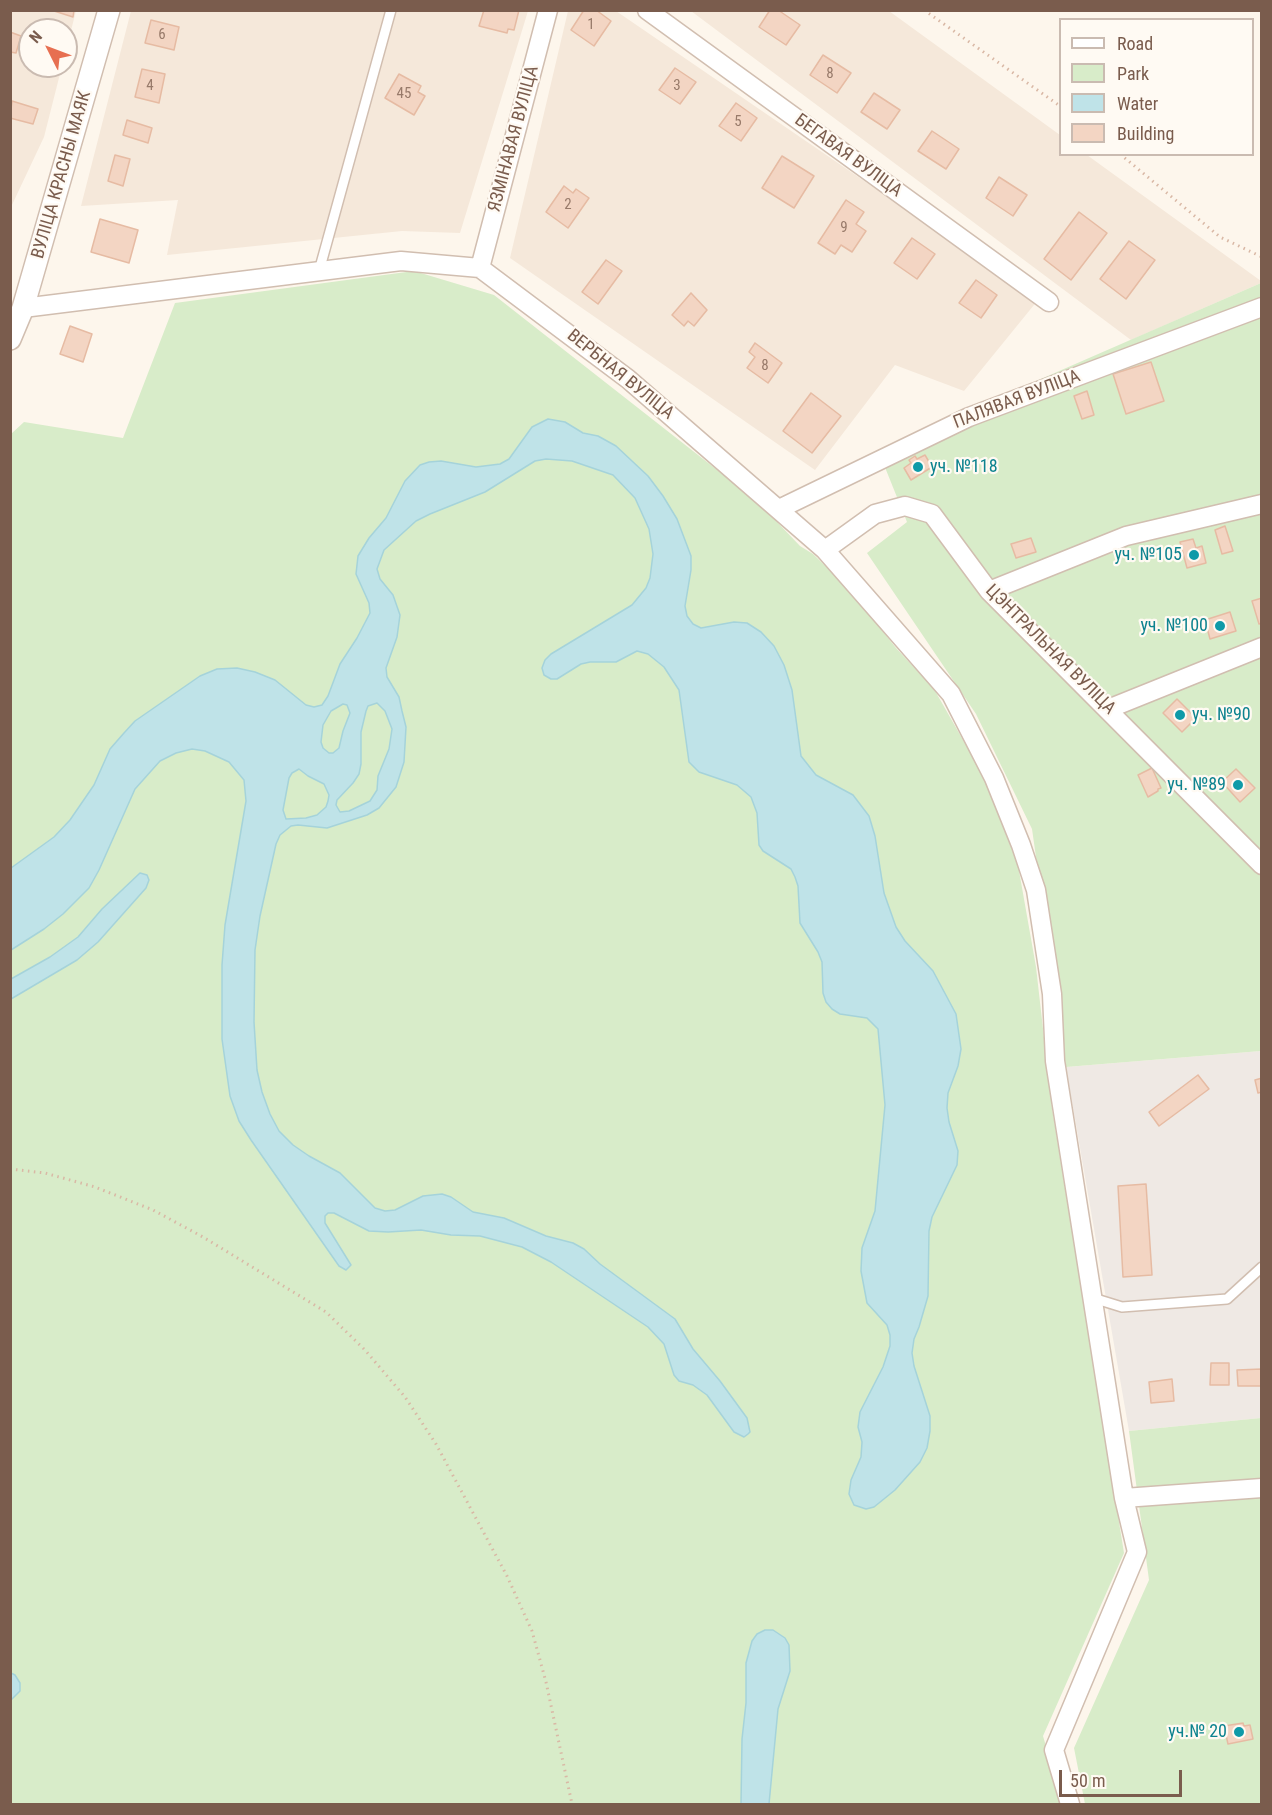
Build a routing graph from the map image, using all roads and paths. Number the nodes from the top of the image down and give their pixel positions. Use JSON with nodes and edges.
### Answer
{"nodes":[{"id":1,"x":110,"y":10,"type":"edge"},
{"id":2,"x":391,"y":10,"type":"edge"},
{"id":3,"x":549,"y":10,"type":"edge"},
{"id":4,"x":647,"y":10,"type":"edge"},
{"id":5,"x":924,"y":10,"type":"edge"},
{"id":6,"x":1059,"y":105,"type":"edge"},
{"id":7,"x":1122,"y":156,"type":"edge"},
{"id":8,"x":1262,"y":257,"type":"edge"},
{"id":9,"x":480,"y":268,"type":"junction"},
{"id":10,"x":319,"y":273,"type":"junction"},
{"id":11,"x":1049,"y":302,"type":"dead end"},
{"id":12,"x":1262,"y":308,"type":"edge"},
{"id":13,"x":23,"y":309,"type":"junction"},
{"id":14,"x":10,"y":339,"type":"edge"},
{"id":15,"x":1262,"y":504,"type":"edge"},
{"id":16,"x":779,"y":509,"type":"junction"},
{"id":17,"x":825,"y":550,"type":"junction"},
{"id":18,"x":989,"y":591,"type":"junction"},
{"id":19,"x":1262,"y":647,"type":"edge"},
{"id":20,"x":1108,"y":709,"type":"junction"},
{"id":21,"x":1262,"y":865,"type":"edge"},
{"id":22,"x":10,"y":1169,"type":"edge"},
{"id":23,"x":1262,"y":1267,"type":"edge"},
{"id":24,"x":1093,"y":1298,"type":"junction"},
{"id":25,"x":1262,"y":1488,"type":"edge"},
{"id":26,"x":1124,"y":1498,"type":"junction"},
{"id":27,"x":572,"y":1804,"type":"edge"},
{"id":28,"x":1070,"y":1804,"type":"edge"}],
"edges":[{"from":1,"to":13,"type":"street","name":"ВУЛІЦА КРАСНЫ МАЯК"},
{"from":2,"to":10,"type":"lane"},
{"from":3,"to":9,"type":"street","name":"ЯЗМІНАВАЯ ВУЛІЦА"},
{"from":4,"to":11,"type":"street","name":"БЕГАВАЯ ВУЛІЦА"},
{"from":5,"to":6,"type":"path"},
{"from":7,"to":8,"type":"path"},
{"from":9,"to":10,"type":"street"},
{"from":9,"to":16,"type":"street","name":"ВЕРБНАЯ ВУЛІЦА"},
{"from":10,"to":13,"type":"street"},
{"from":12,"to":16,"type":"street","name":"ПАЛЯВАЯ ВУЛІЦА"},
{"from":13,"to":14,"type":"street","name":"ВУЛІЦА КРАСНЫ МАЯК"},
{"from":15,"to":18,"type":"street"},
{"from":16,"to":17,"type":"street","name":"ВЕРБНАЯ ВУЛІЦА"},
{"from":17,"to":18,"type":"street","name":"ЦЭНТРАЛЬНАЯ ВУЛІЦА"},
{"from":17,"to":24,"type":"street","name":"ВЕРБНАЯ ВУЛІЦА"},
{"from":18,"to":20,"type":"street","name":"ЦЭНТРАЛЬНАЯ ВУЛІЦА"},
{"from":19,"to":20,"type":"street"},
{"from":20,"to":21,"type":"street","name":"ЦЭНТРАЛЬНАЯ ВУЛІЦА"},
{"from":22,"to":27,"type":"path"},
{"from":23,"to":24,"type":"lane"},
{"from":24,"to":26,"type":"street","name":"ВЕРБНАЯ ВУЛІЦА"},
{"from":25,"to":26,"type":"street"},
{"from":26,"to":28,"type":"street","name":"ВЕРБНАЯ ВУЛІЦА"}]}
